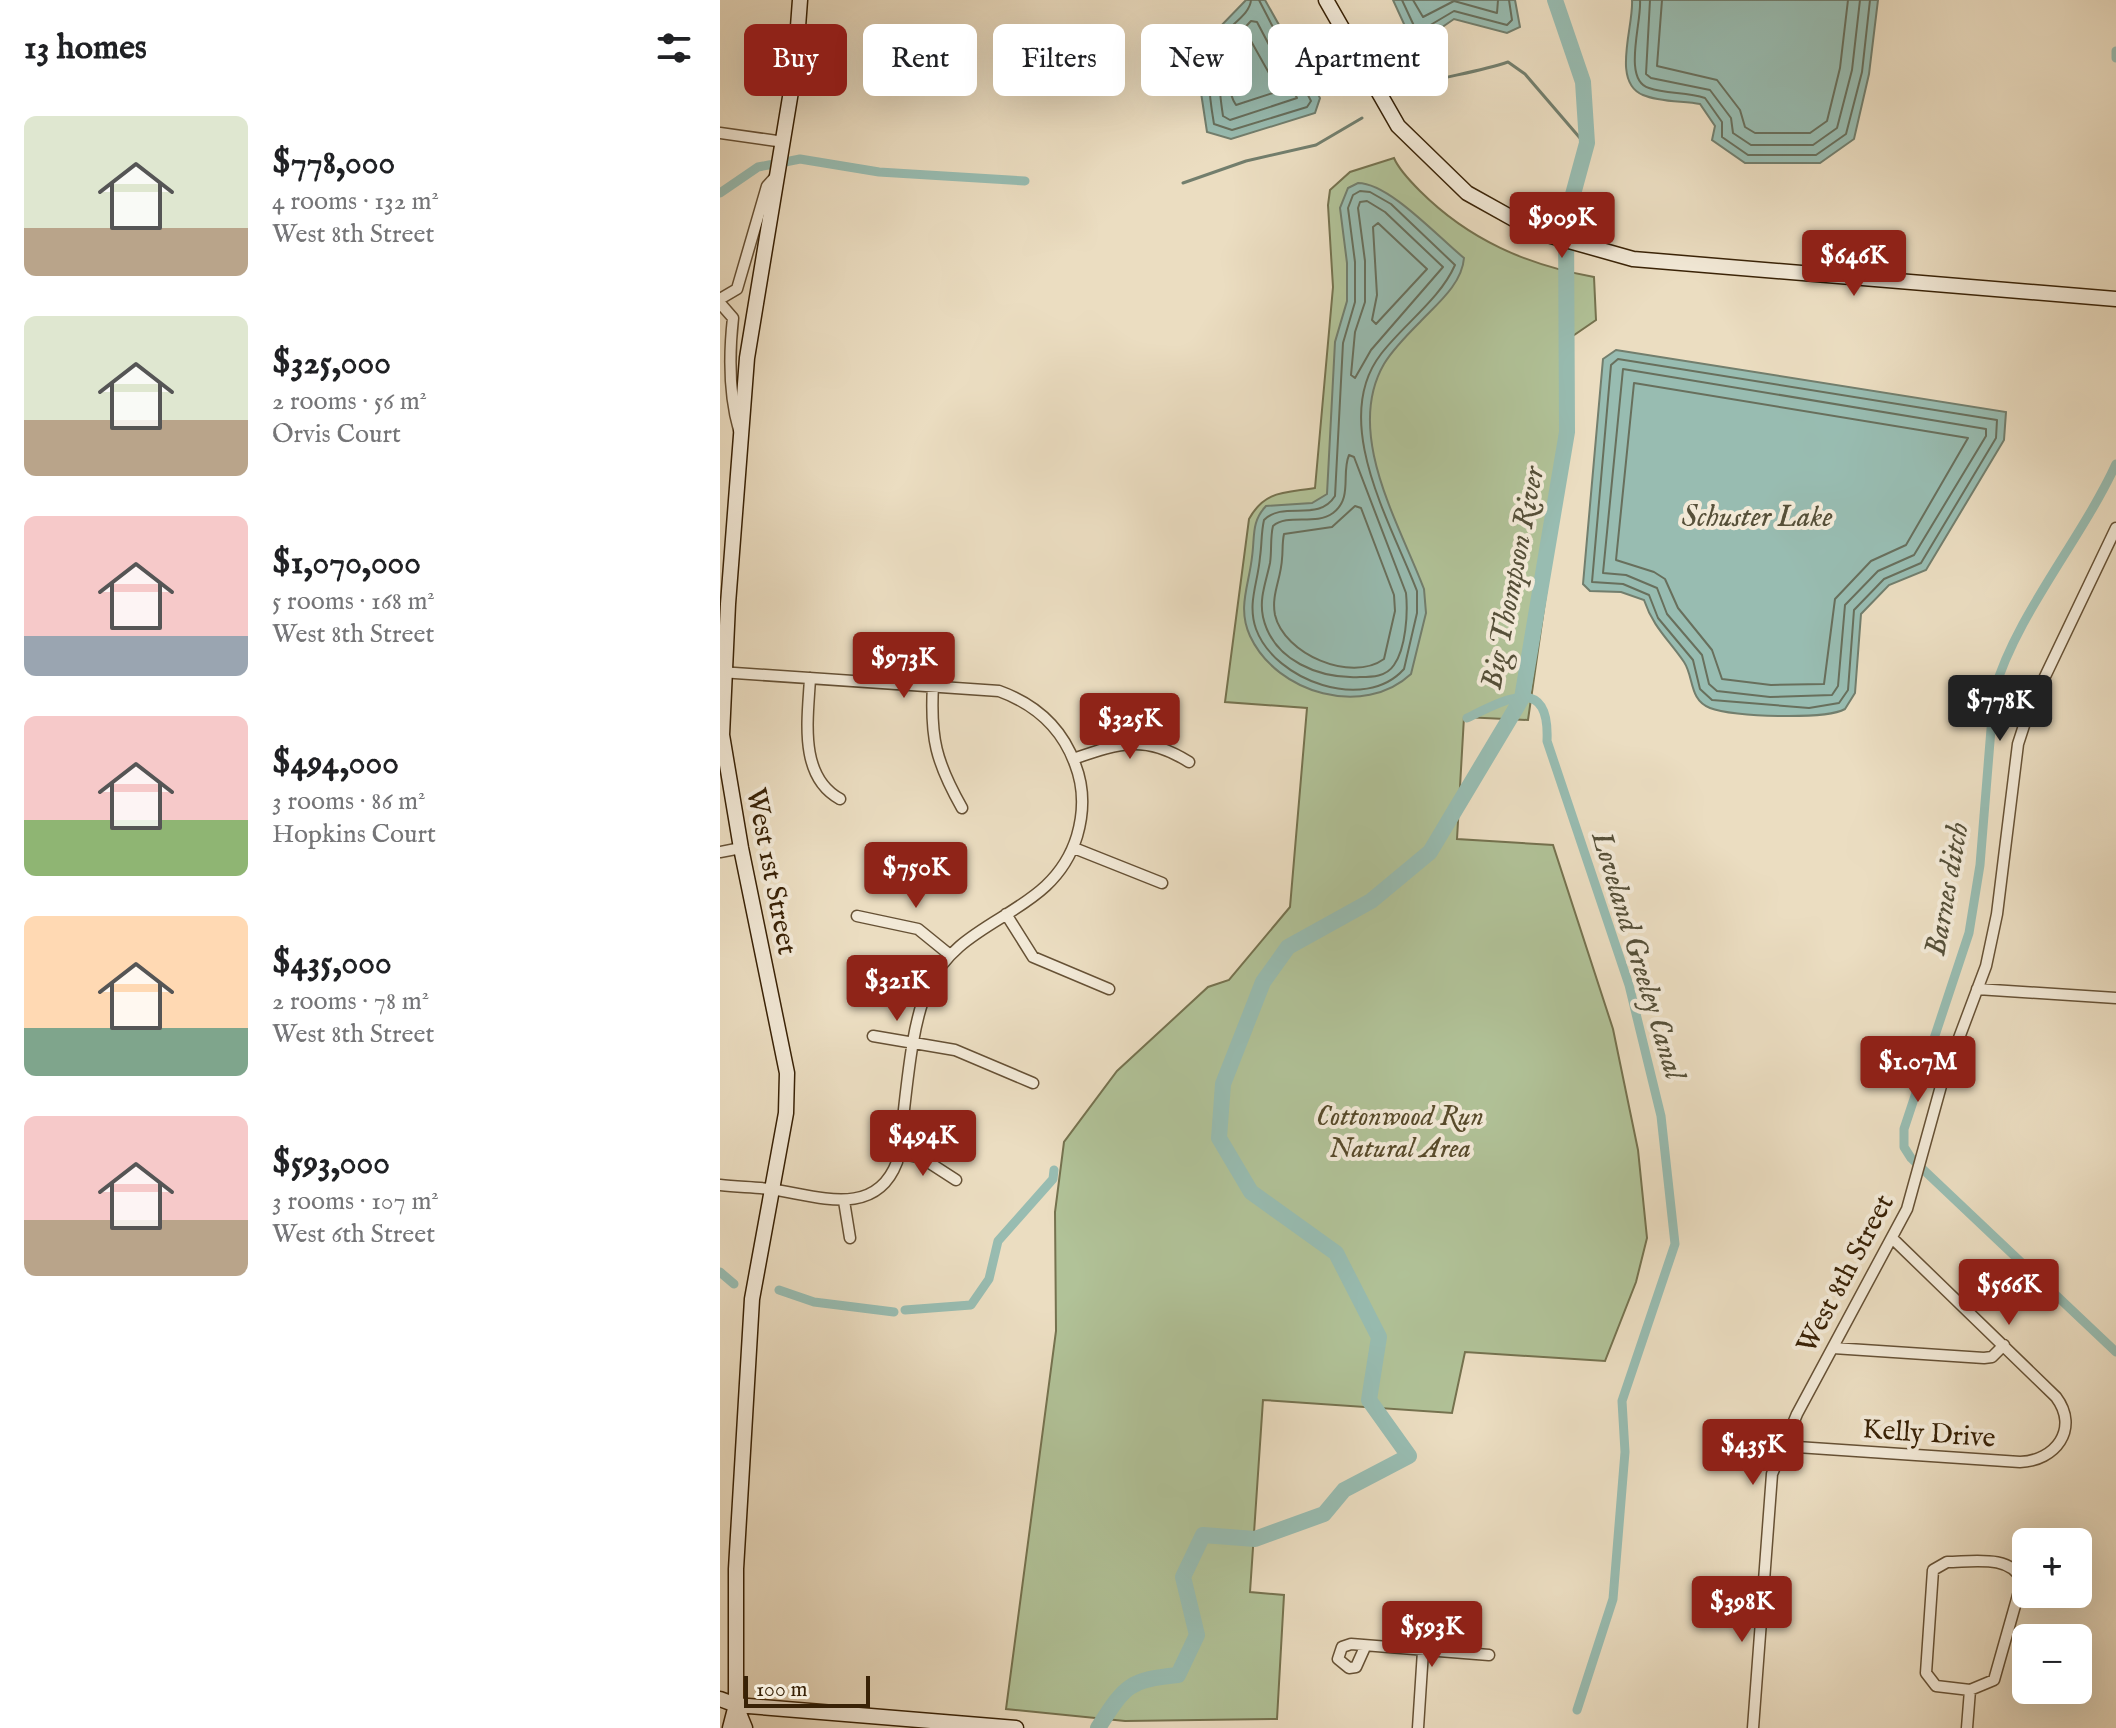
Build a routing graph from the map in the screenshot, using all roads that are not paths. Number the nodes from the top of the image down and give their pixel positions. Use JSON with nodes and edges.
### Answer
{"nodes":[{"id":1,"x":800,"y":0,"type":"edge"},
{"id":2,"x":1326,"y":0,"type":"edge"},
{"id":3,"x":720,"y":133,"type":"edge"},
{"id":4,"x":784,"y":142,"type":"junction"},
{"id":5,"x":778,"y":175,"type":"junction"},
{"id":6,"x":2116,"y":299,"type":"edge"},
{"id":7,"x":720,"y":301,"type":"edge"},
{"id":8,"x":742,"y":440,"type":"junction"},
{"id":9,"x":2116,"y":528,"type":"edge"},
{"id":10,"x":723,"y":673,"type":"edge"},
{"id":11,"x":810,"y":678,"type":"junction"},
{"id":12,"x":933,"y":685,"type":"junction"},
{"id":13,"x":1073,"y":759,"type":"junction"},
{"id":14,"x":1189,"y":762,"type":"dead end"},
{"id":15,"x":840,"y":799,"type":"dead end"},
{"id":16,"x":962,"y":808,"type":"dead end"},
{"id":17,"x":741,"y":848,"type":"junction"},
{"id":18,"x":1074,"y":848,"type":"junction"},
{"id":19,"x":720,"y":852,"type":"edge"},
{"id":20,"x":1162,"y":883,"type":"dead end"},
{"id":21,"x":1006,"y":914,"type":"junction"},
{"id":22,"x":857,"y":916,"type":"dead end"},
{"id":23,"x":950,"y":955,"type":"junction"},
{"id":24,"x":1109,"y":989,"type":"dead end"},
{"id":25,"x":1977,"y":989,"type":"junction"},
{"id":26,"x":2116,"y":998,"type":"edge"},
{"id":27,"x":873,"y":1036,"type":"dead end"},
{"id":28,"x":915,"y":1044,"type":"junction"},
{"id":29,"x":1033,"y":1083,"type":"dead end"},
{"id":30,"x":898,"y":1153,"type":"junction"},
{"id":31,"x":956,"y":1180,"type":"dead end"},
{"id":32,"x":720,"y":1185,"type":"edge"},
{"id":33,"x":770,"y":1189,"type":"junction"},
{"id":34,"x":844,"y":1201,"type":"junction"},
{"id":35,"x":850,"y":1238,"type":"dead end"},
{"id":36,"x":1892,"y":1238,"type":"junction"},
{"id":37,"x":2004,"y":1345,"type":"junction"},
{"id":38,"x":1833,"y":1348,"type":"junction"},
{"id":39,"x":1782,"y":1446,"type":"junction"},
{"id":40,"x":1365,"y":1647,"type":"dead end"},
{"id":41,"x":1423,"y":1651,"type":"junction"},
{"id":42,"x":1489,"y":1655,"type":"dead end"},
{"id":43,"x":1970,"y":1690,"type":"junction"},
{"id":44,"x":720,"y":1699,"type":"edge"},
{"id":45,"x":736,"y":1705,"type":"junction"},
{"id":46,"x":720,"y":1709,"type":"edge"},
{"id":47,"x":730,"y":1728,"type":"edge"},
{"id":48,"x":745,"y":1728,"type":"edge"},
{"id":49,"x":1016,"y":1728,"type":"edge"},
{"id":50,"x":1418,"y":1728,"type":"edge"},
{"id":51,"x":1753,"y":1728,"type":"edge"},
{"id":52,"x":1967,"y":1728,"type":"edge"}],
"edges":[{"from":1,"to":4,"type":"main road","name":"West 1st Street"},
{"from":2,"to":6,"type":"main road"},
{"from":3,"to":4,"type":"street"},
{"from":4,"to":5,"type":"main road","name":"West 1st Street"},
{"from":5,"to":7,"type":"street"},
{"from":5,"to":8,"type":"main road","name":"West 1st Street"},
{"from":7,"to":8,"type":"street"},
{"from":8,"to":10,"type":"main road","name":"West 1st Street"},
{"from":9,"to":25,"type":"street","name":"West 8th Street"},
{"from":10,"to":11,"type":"street"},
{"from":10,"to":17,"type":"main road","name":"West 1st Street"},
{"from":11,"to":12,"type":"street"},
{"from":11,"to":15,"type":"street"},
{"from":12,"to":13,"type":"street"},
{"from":12,"to":16,"type":"street"},
{"from":13,"to":14,"type":"street"},
{"from":13,"to":18,"type":"street"},
{"from":17,"to":19,"type":"street"},
{"from":17,"to":33,"type":"main road","name":"West 1st Street"},
{"from":18,"to":20,"type":"street"},
{"from":18,"to":21,"type":"street"},
{"from":21,"to":23,"type":"street"},
{"from":21,"to":24,"type":"street"},
{"from":22,"to":23,"type":"street"},
{"from":23,"to":28,"type":"street"},
{"from":25,"to":26,"type":"street"},
{"from":25,"to":36,"type":"street","name":"West 8th Street"},
{"from":27,"to":28,"type":"street"},
{"from":28,"to":29,"type":"street"},
{"from":28,"to":30,"type":"street"},
{"from":30,"to":31,"type":"street"},
{"from":30,"to":34,"type":"street"},
{"from":32,"to":33,"type":"street"},
{"from":33,"to":34,"type":"street"},
{"from":33,"to":45,"type":"main road","name":"West 1st Street"},
{"from":34,"to":35,"type":"street"},
{"from":36,"to":37,"type":"street"},
{"from":36,"to":38,"type":"street","name":"West 8th Street"},
{"from":37,"to":38,"type":"street"},
{"from":37,"to":39,"type":"street","name":"Kelly Drive"},
{"from":38,"to":39,"type":"street","name":"West 8th Street"},
{"from":39,"to":51,"type":"street","name":"West 8th Street"},
{"from":40,"to":41,"type":"street"},
{"from":41,"to":42,"type":"street"},
{"from":41,"to":50,"type":"street"},
{"from":43,"to":43,"type":"street"},
{"from":43,"to":52,"type":"street"},
{"from":44,"to":45,"type":"main road"},
{"from":45,"to":46,"type":"main road"},
{"from":45,"to":47,"type":"main road","name":"West 1st Street"},
{"from":45,"to":48,"type":"main road","name":"West 1st Street"},
{"from":45,"to":49,"type":"main road"}]}
